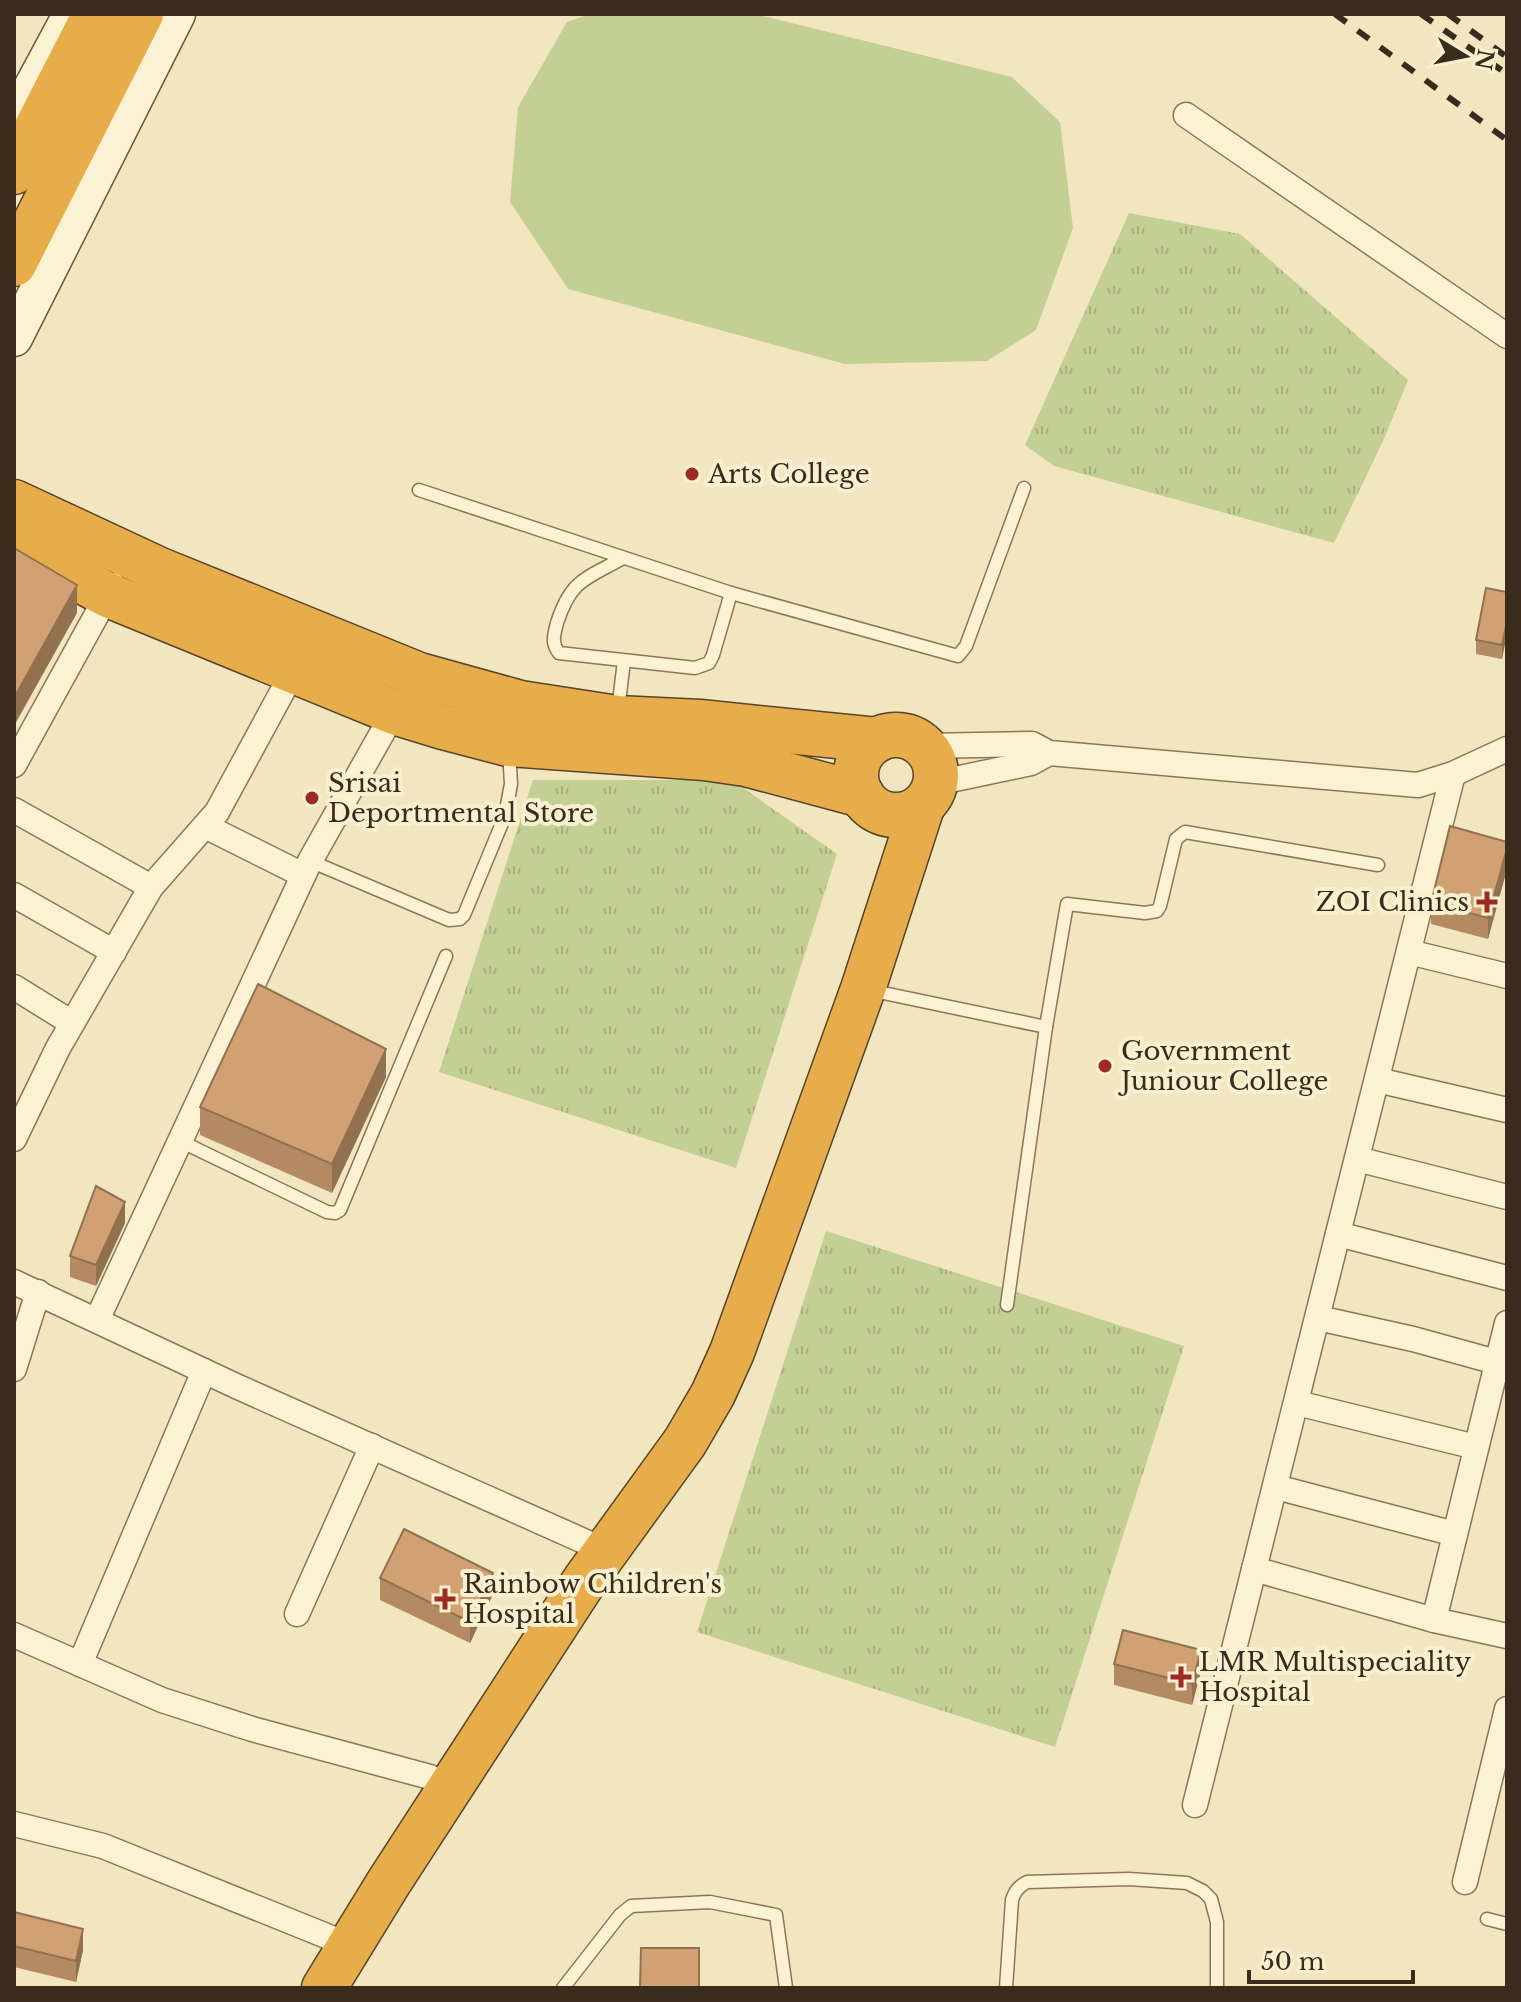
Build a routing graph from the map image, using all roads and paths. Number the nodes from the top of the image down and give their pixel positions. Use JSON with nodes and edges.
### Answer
{"nodes":[{"id":1,"x":72,"y":14,"type":"edge"},
{"id":2,"x":95,"y":14,"type":"edge"},
{"id":3,"x":141,"y":14,"type":"edge"},
{"id":4,"x":177,"y":14,"type":"edge"},
{"id":5,"x":1186,"y":115,"type":"dead end"},
{"id":6,"x":14,"y":121,"type":"edge"},
{"id":7,"x":14,"y":172,"type":"edge"},
{"id":8,"x":14,"y":264,"type":"edge"},
{"id":9,"x":1507,"y":336,"type":"edge"},
{"id":10,"x":14,"y":338,"type":"edge"},
{"id":11,"x":1024,"y":488,"type":"dead end"},
{"id":12,"x":419,"y":490,"type":"dead end"},
{"id":13,"x":14,"y":502,"type":"edge"},
{"id":14,"x":14,"y":544,"type":"edge"},
{"id":15,"x":126,"y":553,"type":"junction"},
{"id":16,"x":623,"y":558,"type":"junction"},
{"id":17,"x":731,"y":593,"type":"junction"},
{"id":18,"x":108,"y":595,"type":"junction"},
{"id":19,"x":624,"y":661,"type":"junction"},
{"id":20,"x":294,"y":670,"type":"junction"},
{"id":21,"x":394,"y":712,"type":"junction"},
{"id":22,"x":514,"y":723,"type":"junction"},
{"id":23,"x":615,"y":735,"type":"junction"},
{"id":24,"x":877,"y":740,"type":"junction"},
{"id":25,"x":1507,"y":749,"type":"edge"},
{"id":26,"x":1049,"y":753,"type":"junction"},
{"id":27,"x":14,"y":765,"type":"edge"},
{"id":28,"x":1453,"y":774,"type":"junction"},
{"id":29,"x":907,"y":789,"type":"junction"},
{"id":30,"x":14,"y":810,"type":"edge"},
{"id":31,"x":205,"y":826,"type":"junction"},
{"id":32,"x":1378,"y":865,"type":"dead end"},
{"id":33,"x":307,"y":868,"type":"junction"},
{"id":34,"x":151,"y":887,"type":"junction"},
{"id":35,"x":14,"y":895,"type":"edge"},
{"id":36,"x":114,"y":952,"type":"junction"},
{"id":37,"x":1409,"y":952,"type":"junction"},
{"id":38,"x":446,"y":956,"type":"dead end"},
{"id":39,"x":1507,"y":976,"type":"edge"},
{"id":40,"x":14,"y":987,"type":"edge"},
{"id":41,"x":863,"y":989,"type":"junction"},
{"id":42,"x":72,"y":1023,"type":"junction"},
{"id":43,"x":1046,"y":1027,"type":"junction"},
{"id":44,"x":1377,"y":1080,"type":"junction"},
{"id":45,"x":1507,"y":1110,"type":"edge"},
{"id":46,"x":14,"y":1139,"type":"edge"},
{"id":47,"x":180,"y":1141,"type":"junction"},
{"id":48,"x":1357,"y":1159,"type":"junction"},
{"id":49,"x":1507,"y":1197,"type":"edge"},
{"id":50,"x":1338,"y":1234,"type":"junction"},
{"id":51,"x":1507,"y":1278,"type":"edge"},
{"id":52,"x":14,"y":1282,"type":"edge"},
{"id":53,"x":38,"y":1292,"type":"junction"},
{"id":54,"x":1007,"y":1305,"type":"dead end"},
{"id":55,"x":1318,"y":1318,"type":"junction"},
{"id":56,"x":97,"y":1320,"type":"junction"},
{"id":57,"x":1507,"y":1323,"type":"edge"},
{"id":58,"x":1503,"y":1364,"type":"edge"},
{"id":59,"x":14,"y":1369,"type":"edge"},
{"id":60,"x":204,"y":1371,"type":"junction"},
{"id":61,"x":1297,"y":1403,"type":"junction"},
{"id":62,"x":372,"y":1446,"type":"junction"},
{"id":63,"x":1476,"y":1447,"type":"junction"},
{"id":64,"x":1276,"y":1487,"type":"junction"},
{"id":65,"x":1455,"y":1534,"type":"junction"},
{"id":66,"x":595,"y":1546,"type":"junction"},
{"id":67,"x":1254,"y":1569,"type":"junction"},
{"id":68,"x":297,"y":1614,"type":"dead end"},
{"id":69,"x":1434,"y":1620,"type":"junction"},
{"id":70,"x":14,"y":1635,"type":"edge"},
{"id":71,"x":1507,"y":1636,"type":"edge"},
{"id":72,"x":80,"y":1664,"type":"junction"},
{"id":73,"x":1507,"y":1709,"type":"edge"},
{"id":74,"x":430,"y":1777,"type":"junction"},
{"id":75,"x":1195,"y":1805,"type":"dead end"},
{"id":76,"x":14,"y":1824,"type":"edge"},
{"id":77,"x":1465,"y":1882,"type":"dead end"},
{"id":78,"x":1487,"y":1919,"type":"dead end"},
{"id":79,"x":1507,"y":1924,"type":"edge"},
{"id":80,"x":329,"y":1937,"type":"junction"},
{"id":81,"x":298,"y":1988,"type":"edge"},
{"id":82,"x":324,"y":1988,"type":"edge"},
{"id":83,"x":563,"y":1988,"type":"edge"},
{"id":84,"x":786,"y":1988,"type":"edge"},
{"id":85,"x":1006,"y":1988,"type":"edge"},
{"id":86,"x":1217,"y":1988,"type":"edge"}],
"edges":[{"from":1,"to":6,"type":"street"},
{"from":2,"to":7,"type":"highway"},
{"from":3,"to":8,"type":"highway"},
{"from":4,"to":10,"type":"street"},
{"from":5,"to":9,"type":"street"},
{"from":11,"to":17,"type":"lane"},
{"from":12,"to":16,"type":"lane"},
{"from":13,"to":15,"type":"highway"},
{"from":14,"to":18,"type":"highway"},
{"from":15,"to":18,"type":"street"},
{"from":15,"to":22,"type":"highway"},
{"from":16,"to":17,"type":"lane"},
{"from":16,"to":19,"type":"lane"},
{"from":17,"to":19,"type":"lane"},
{"from":18,"to":20,"type":"highway"},
{"from":18,"to":27,"type":"street"},
{"from":19,"to":23,"type":"lane"},
{"from":20,"to":21,"type":"highway"},
{"from":20,"to":31,"type":"street"},
{"from":21,"to":22,"type":"highway"},
{"from":21,"to":33,"type":"street"},
{"from":22,"to":23,"type":"highway"},
{"from":22,"to":33,"type":"lane"},
{"from":23,"to":24,"type":"highway"},
{"from":23,"to":29,"type":"highway"},
{"from":24,"to":29,"type":"highway"},
{"from":24,"to":29,"type":"highway"},
{"from":25,"to":28,"type":"street"},
{"from":26,"to":28,"type":"street"},
{"from":26,"to":29,"type":"street"},
{"from":26,"to":29,"type":"street"},
{"from":28,"to":37,"type":"street"},
{"from":29,"to":41,"type":"highway"},
{"from":29,"to":66,"type":"highway"},
{"from":30,"to":34,"type":"street"},
{"from":31,"to":33,"type":"street"},
{"from":31,"to":34,"type":"street"},
{"from":32,"to":43,"type":"lane"},
{"from":33,"to":47,"type":"street"},
{"from":34,"to":36,"type":"street"},
{"from":35,"to":36,"type":"street"},
{"from":36,"to":42,"type":"street"},
{"from":37,"to":39,"type":"street"},
{"from":37,"to":44,"type":"street"},
{"from":38,"to":47,"type":"lane"},
{"from":40,"to":42,"type":"street"},
{"from":41,"to":43,"type":"lane"},
{"from":41,"to":66,"type":"highway"},
{"from":42,"to":46,"type":"street"},
{"from":43,"to":54,"type":"lane"},
{"from":44,"to":45,"type":"street"},
{"from":44,"to":48,"type":"street"},
{"from":47,"to":56,"type":"street"},
{"from":48,"to":49,"type":"street"},
{"from":48,"to":50,"type":"street"},
{"from":50,"to":51,"type":"street"},
{"from":50,"to":55,"type":"street"},
{"from":52,"to":53,"type":"street"},
{"from":53,"to":56,"type":"street"},
{"from":53,"to":59,"type":"street"},
{"from":55,"to":58,"type":"street"},
{"from":55,"to":61,"type":"street"},
{"from":56,"to":60,"type":"street"},
{"from":57,"to":58,"type":"street"},
{"from":58,"to":63,"type":"street"},
{"from":60,"to":62,"type":"street"},
{"from":60,"to":72,"type":"street"},
{"from":61,"to":63,"type":"street"},
{"from":61,"to":64,"type":"street"},
{"from":62,"to":66,"type":"street"},
{"from":62,"to":68,"type":"street"},
{"from":63,"to":65,"type":"street"},
{"from":64,"to":65,"type":"street"},
{"from":64,"to":67,"type":"street"},
{"from":65,"to":69,"type":"street"},
{"from":66,"to":74,"type":"highway"},
{"from":66,"to":82,"type":"highway"},
{"from":67,"to":69,"type":"street"},
{"from":67,"to":75,"type":"street"},
{"from":69,"to":71,"type":"street"},
{"from":70,"to":72,"type":"street"},
{"from":72,"to":74,"type":"street"},
{"from":73,"to":77,"type":"street"},
{"from":74,"to":80,"type":"highway"},
{"from":76,"to":80,"type":"street"},
{"from":78,"to":79,"type":"lane"},
{"from":80,"to":81,"type":"highway"},
{"from":83,"to":84,"type":"lane"},
{"from":85,"to":86,"type":"lane"}]}
